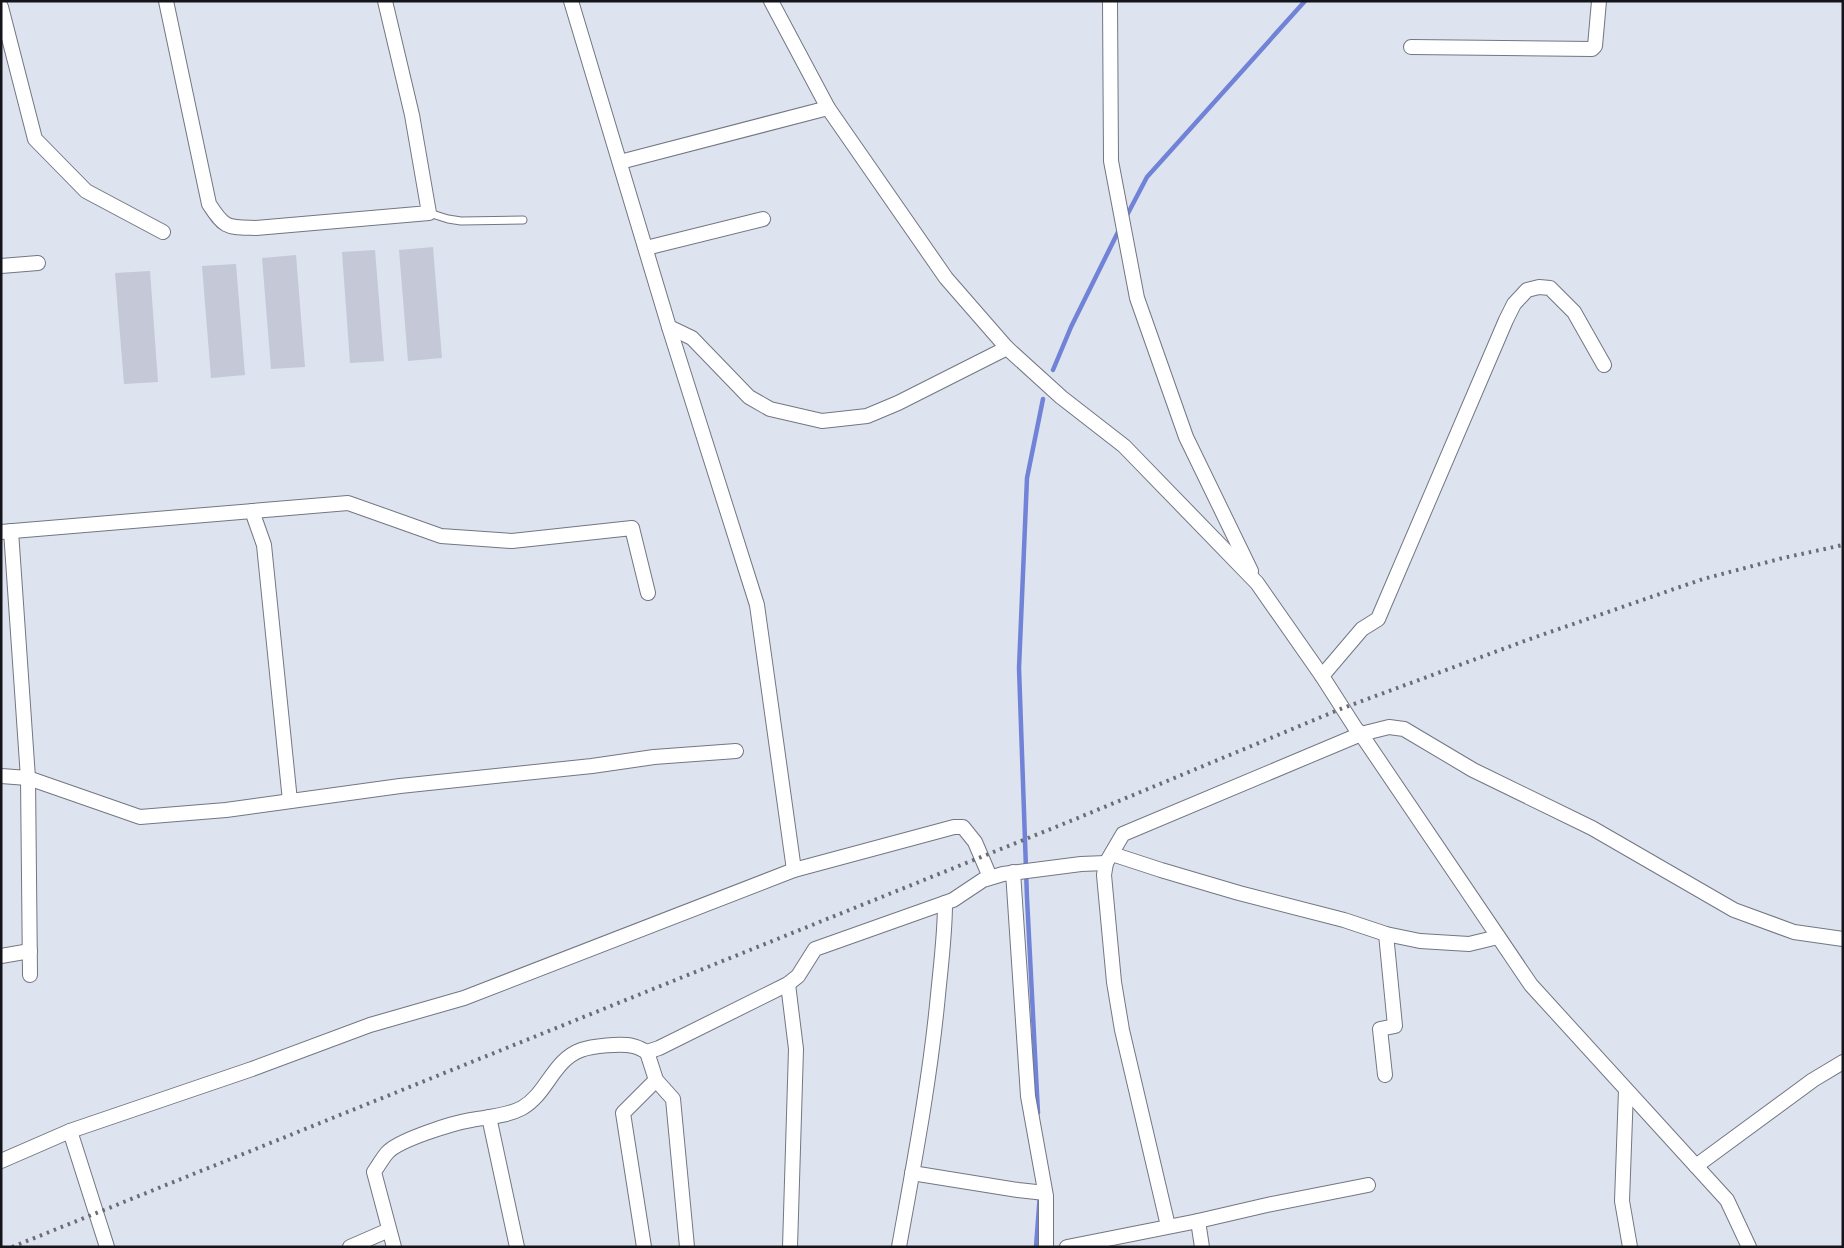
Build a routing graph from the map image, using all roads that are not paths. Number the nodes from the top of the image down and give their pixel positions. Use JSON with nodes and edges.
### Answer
{"nodes":[{"id":1,"x":166,"y":1,"type":"edge"},
{"id":2,"x":385,"y":1,"type":"edge"},
{"id":3,"x":571,"y":1,"type":"edge"},
{"id":4,"x":771,"y":1,"type":"edge"},
{"id":5,"x":1110,"y":1,"type":"edge"},
{"id":6,"x":1599,"y":1,"type":"edge"},
{"id":7,"x":1,"y":7,"type":"edge"},
{"id":8,"x":1411,"y":47,"type":"dead end"},
{"id":9,"x":828,"y":108,"type":"junction"},
{"id":10,"x":620,"y":162,"type":"junction"},
{"id":11,"x":429,"y":213,"type":"junction"},
{"id":12,"x":763,"y":218,"type":"dead end"},
{"id":13,"x":523,"y":220,"type":"dead end"},
{"id":14,"x":163,"y":232,"type":"dead end"},
{"id":15,"x":646,"y":248,"type":"junction"},
{"id":16,"x":38,"y":263,"type":"dead end"},
{"id":17,"x":1,"y":266,"type":"edge"},
{"id":18,"x":669,"y":326,"type":"junction"},
{"id":19,"x":1007,"y":348,"type":"junction"},
{"id":20,"x":1604,"y":365,"type":"dead end"},
{"id":21,"x":252,"y":511,"type":"junction"},
{"id":22,"x":6,"y":532,"type":"edge"},
{"id":23,"x":1257,"y":583,"type":"junction"},
{"id":24,"x":648,"y":593,"type":"dead end"},
{"id":25,"x":1322,"y":676,"type":"junction"},
{"id":26,"x":1361,"y":734,"type":"junction"},
{"id":27,"x":736,"y":751,"type":"dead end"},
{"id":28,"x":1,"y":776,"type":"edge"},
{"id":29,"x":28,"y":778,"type":"junction"},
{"id":30,"x":290,"y":801,"type":"junction"},
{"id":31,"x":1109,"y":859,"type":"junction"},
{"id":32,"x":794,"y":870,"type":"junction"},
{"id":33,"x":1013,"y":872,"type":"junction"},
{"id":34,"x":990,"y":877,"type":"junction"},
{"id":35,"x":945,"y":904,"type":"junction"},
{"id":36,"x":1386,"y":934,"type":"junction"},
{"id":37,"x":1498,"y":937,"type":"junction"},
{"id":38,"x":1843,"y":939,"type":"edge"},
{"id":39,"x":30,"y":951,"type":"junction"},
{"id":40,"x":1,"y":956,"type":"edge"},
{"id":41,"x":30,"y":975,"type":"dead end"},
{"id":42,"x":788,"y":984,"type":"junction"},
{"id":43,"x":647,"y":1052,"type":"junction"},
{"id":44,"x":1843,"y":1062,"type":"edge"},
{"id":45,"x":1384,"y":1075,"type":"dead end"},
{"id":46,"x":656,"y":1080,"type":"junction"},
{"id":47,"x":1626,"y":1090,"type":"junction"},
{"id":48,"x":488,"y":1117,"type":"junction"},
{"id":49,"x":70,"y":1131,"type":"junction"},
{"id":50,"x":1,"y":1161,"type":"edge"},
{"id":51,"x":1696,"y":1166,"type":"junction"},
{"id":52,"x":912,"y":1174,"type":"junction"},
{"id":53,"x":1368,"y":1185,"type":"dead end"},
{"id":54,"x":1045,"y":1193,"type":"junction"},
{"id":55,"x":1198,"y":1221,"type":"junction"},
{"id":56,"x":1168,"y":1226,"type":"junction"},
{"id":57,"x":390,"y":1230,"type":"junction"},
{"id":58,"x":107,"y":1247,"type":"edge"},
{"id":59,"x":350,"y":1247,"type":"edge"},
{"id":60,"x":394,"y":1247,"type":"edge"},
{"id":61,"x":517,"y":1247,"type":"edge"},
{"id":62,"x":644,"y":1247,"type":"edge"},
{"id":63,"x":687,"y":1247,"type":"edge"},
{"id":64,"x":790,"y":1247,"type":"edge"},
{"id":65,"x":899,"y":1247,"type":"edge"},
{"id":66,"x":1046,"y":1247,"type":"edge"},
{"id":67,"x":1067,"y":1247,"type":"edge"},
{"id":68,"x":1202,"y":1247,"type":"edge"},
{"id":69,"x":1630,"y":1247,"type":"edge"},
{"id":70,"x":1750,"y":1247,"type":"edge"}],
"edges":[{"from":1,"to":11,"type":"street"},
{"from":2,"to":11,"type":"street"},
{"from":3,"to":10,"type":"street"},
{"from":4,"to":9,"type":"street"},
{"from":5,"to":23,"type":"street"},
{"from":6,"to":8,"type":"street"},
{"from":7,"to":14,"type":"street"},
{"from":9,"to":10,"type":"street"},
{"from":9,"to":19,"type":"street"},
{"from":10,"to":15,"type":"street"},
{"from":11,"to":13,"type":"lane"},
{"from":12,"to":15,"type":"street"},
{"from":15,"to":18,"type":"street"},
{"from":16,"to":17,"type":"street"},
{"from":18,"to":19,"type":"street"},
{"from":18,"to":32,"type":"street"},
{"from":19,"to":23,"type":"street"},
{"from":20,"to":25,"type":"street"},
{"from":21,"to":22,"type":"street"},
{"from":21,"to":24,"type":"street"},
{"from":21,"to":30,"type":"street"},
{"from":22,"to":29,"type":"street"},
{"from":23,"to":25,"type":"street"},
{"from":25,"to":26,"type":"street"},
{"from":26,"to":31,"type":"street"},
{"from":26,"to":37,"type":"street"},
{"from":26,"to":38,"type":"street"},
{"from":27,"to":30,"type":"street"},
{"from":28,"to":29,"type":"street"},
{"from":29,"to":30,"type":"street"},
{"from":29,"to":39,"type":"street"},
{"from":31,"to":33,"type":"street"},
{"from":31,"to":36,"type":"street"},
{"from":31,"to":56,"type":"street"},
{"from":32,"to":34,"type":"street"},
{"from":32,"to":49,"type":"street"},
{"from":33,"to":34,"type":"street"},
{"from":33,"to":54,"type":"street"},
{"from":34,"to":35,"type":"street"},
{"from":35,"to":42,"type":"street"},
{"from":35,"to":52,"type":"street"},
{"from":36,"to":37,"type":"street"},
{"from":36,"to":45,"type":"street"},
{"from":37,"to":47,"type":"street"},
{"from":39,"to":40,"type":"street"},
{"from":39,"to":41,"type":"street"},
{"from":42,"to":43,"type":"street"},
{"from":42,"to":64,"type":"street"},
{"from":43,"to":46,"type":"street"},
{"from":43,"to":48,"type":"street"},
{"from":44,"to":51,"type":"street"},
{"from":46,"to":62,"type":"street"},
{"from":46,"to":63,"type":"street"},
{"from":47,"to":51,"type":"street"},
{"from":47,"to":69,"type":"street"},
{"from":48,"to":57,"type":"street"},
{"from":48,"to":61,"type":"street"},
{"from":49,"to":50,"type":"street"},
{"from":49,"to":58,"type":"street"},
{"from":51,"to":70,"type":"street"},
{"from":52,"to":54,"type":"street"},
{"from":52,"to":65,"type":"street"},
{"from":53,"to":55,"type":"street"},
{"from":54,"to":66,"type":"street"},
{"from":55,"to":56,"type":"street"},
{"from":55,"to":68,"type":"street"},
{"from":56,"to":67,"type":"street"},
{"from":57,"to":59,"type":"street"},
{"from":57,"to":60,"type":"street"}]}
